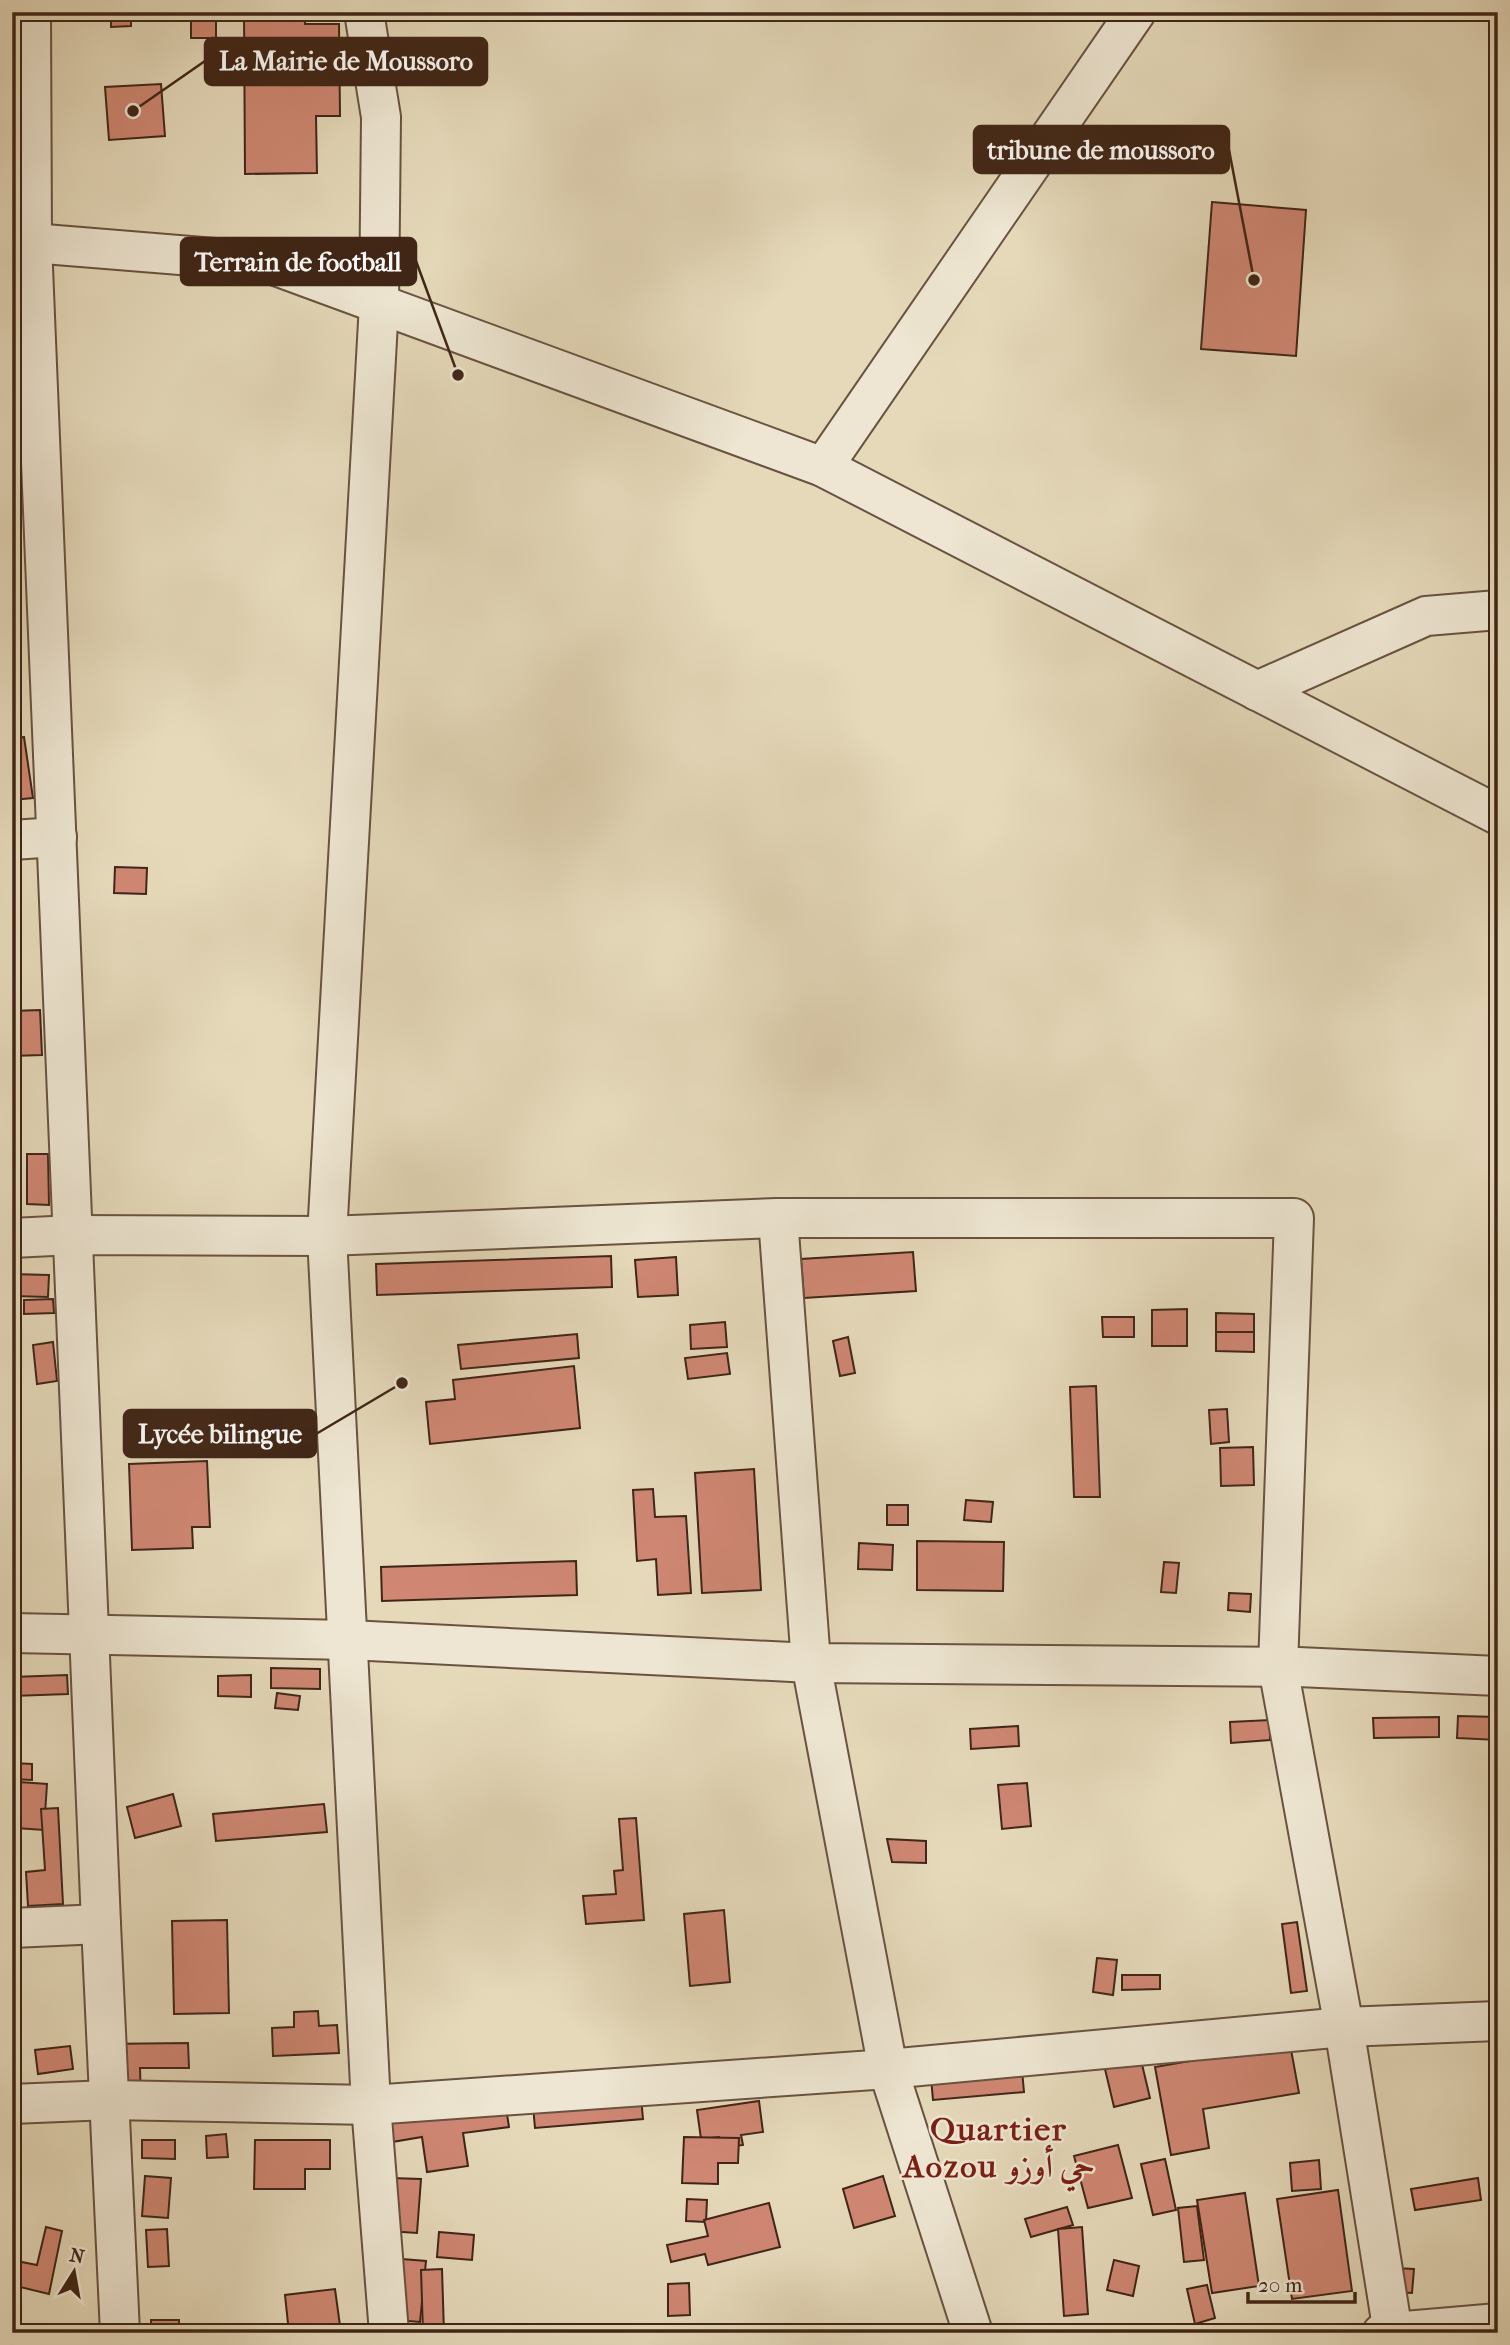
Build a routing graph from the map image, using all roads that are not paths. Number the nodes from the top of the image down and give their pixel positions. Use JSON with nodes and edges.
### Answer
{"nodes":[{"id":1,"x":30,"y":12,"type":"edge"},
{"id":2,"x":364,"y":12,"type":"edge"},
{"id":3,"x":1136,"y":12,"type":"edge"},
{"id":4,"x":22,"y":244,"type":"edge"},
{"id":5,"x":379,"y":304,"type":"junction"},
{"id":6,"x":823,"y":467,"type":"junction"},
{"id":7,"x":1498,"y":610,"type":"edge"},
{"id":8,"x":1257,"y":691,"type":"junction"},
{"id":9,"x":1498,"y":815,"type":"edge"},
{"id":10,"x":57,"y":837,"type":"junction"},
{"id":11,"x":12,"y":839,"type":"edge"},
{"id":12,"x":778,"y":1218,"type":"junction"},
{"id":13,"x":73,"y":1235,"type":"junction"},
{"id":14,"x":327,"y":1236,"type":"junction"},
{"id":15,"x":12,"y":1238,"type":"edge"},
{"id":16,"x":12,"y":1633,"type":"edge"},
{"id":17,"x":89,"y":1633,"type":"junction"},
{"id":18,"x":349,"y":1640,"type":"junction"},
{"id":19,"x":811,"y":1663,"type":"junction"},
{"id":20,"x":1278,"y":1667,"type":"junction"},
{"id":21,"x":1498,"y":1676,"type":"edge"},
{"id":22,"x":101,"y":1924,"type":"junction"},
{"id":23,"x":12,"y":1928,"type":"edge"},
{"id":24,"x":1498,"y":2021,"type":"edge"},
{"id":25,"x":1344,"y":2027,"type":"junction"},
{"id":26,"x":888,"y":2069,"type":"junction"},
{"id":27,"x":109,"y":2101,"type":"junction"},
{"id":28,"x":12,"y":2104,"type":"edge"},
{"id":29,"x":371,"y":2105,"type":"junction"},
{"id":30,"x":1498,"y":2323,"type":"edge"},
{"id":31,"x":1393,"y":2332,"type":"edge"},
{"id":32,"x":120,"y":2333,"type":"edge"},
{"id":33,"x":389,"y":2333,"type":"edge"},
{"id":34,"x":972,"y":2333,"type":"edge"},
{"id":35,"x":1382,"y":2333,"type":"edge"}],
"edges":[{"from":1,"to":4,"type":"street"},
{"from":2,"to":5,"type":"street"},
{"from":3,"to":6,"type":"street"},
{"from":4,"to":5,"type":"street"},
{"from":4,"to":10,"type":"street"},
{"from":5,"to":6,"type":"street"},
{"from":5,"to":14,"type":"street"},
{"from":6,"to":8,"type":"street"},
{"from":7,"to":8,"type":"street"},
{"from":8,"to":9,"type":"street"},
{"from":10,"to":11,"type":"street"},
{"from":10,"to":13,"type":"street"},
{"from":12,"to":14,"type":"street"},
{"from":12,"to":19,"type":"street"},
{"from":12,"to":20,"type":"street"},
{"from":13,"to":14,"type":"street"},
{"from":13,"to":15,"type":"street"},
{"from":13,"to":17,"type":"street"},
{"from":14,"to":18,"type":"street"},
{"from":16,"to":17,"type":"street"},
{"from":17,"to":18,"type":"street"},
{"from":17,"to":22,"type":"street"},
{"from":18,"to":19,"type":"street"},
{"from":18,"to":29,"type":"street"},
{"from":19,"to":20,"type":"street"},
{"from":19,"to":26,"type":"street"},
{"from":20,"to":21,"type":"street"},
{"from":20,"to":25,"type":"street"},
{"from":22,"to":23,"type":"street"},
{"from":22,"to":27,"type":"street"},
{"from":24,"to":25,"type":"street"},
{"from":25,"to":26,"type":"street"},
{"from":25,"to":31,"type":"street"},
{"from":26,"to":29,"type":"street"},
{"from":26,"to":34,"type":"street"},
{"from":27,"to":28,"type":"street"},
{"from":27,"to":29,"type":"street"},
{"from":27,"to":32,"type":"street"},
{"from":29,"to":33,"type":"street"},
{"from":30,"to":31,"type":"street"},
{"from":31,"to":35,"type":"street"}]}
